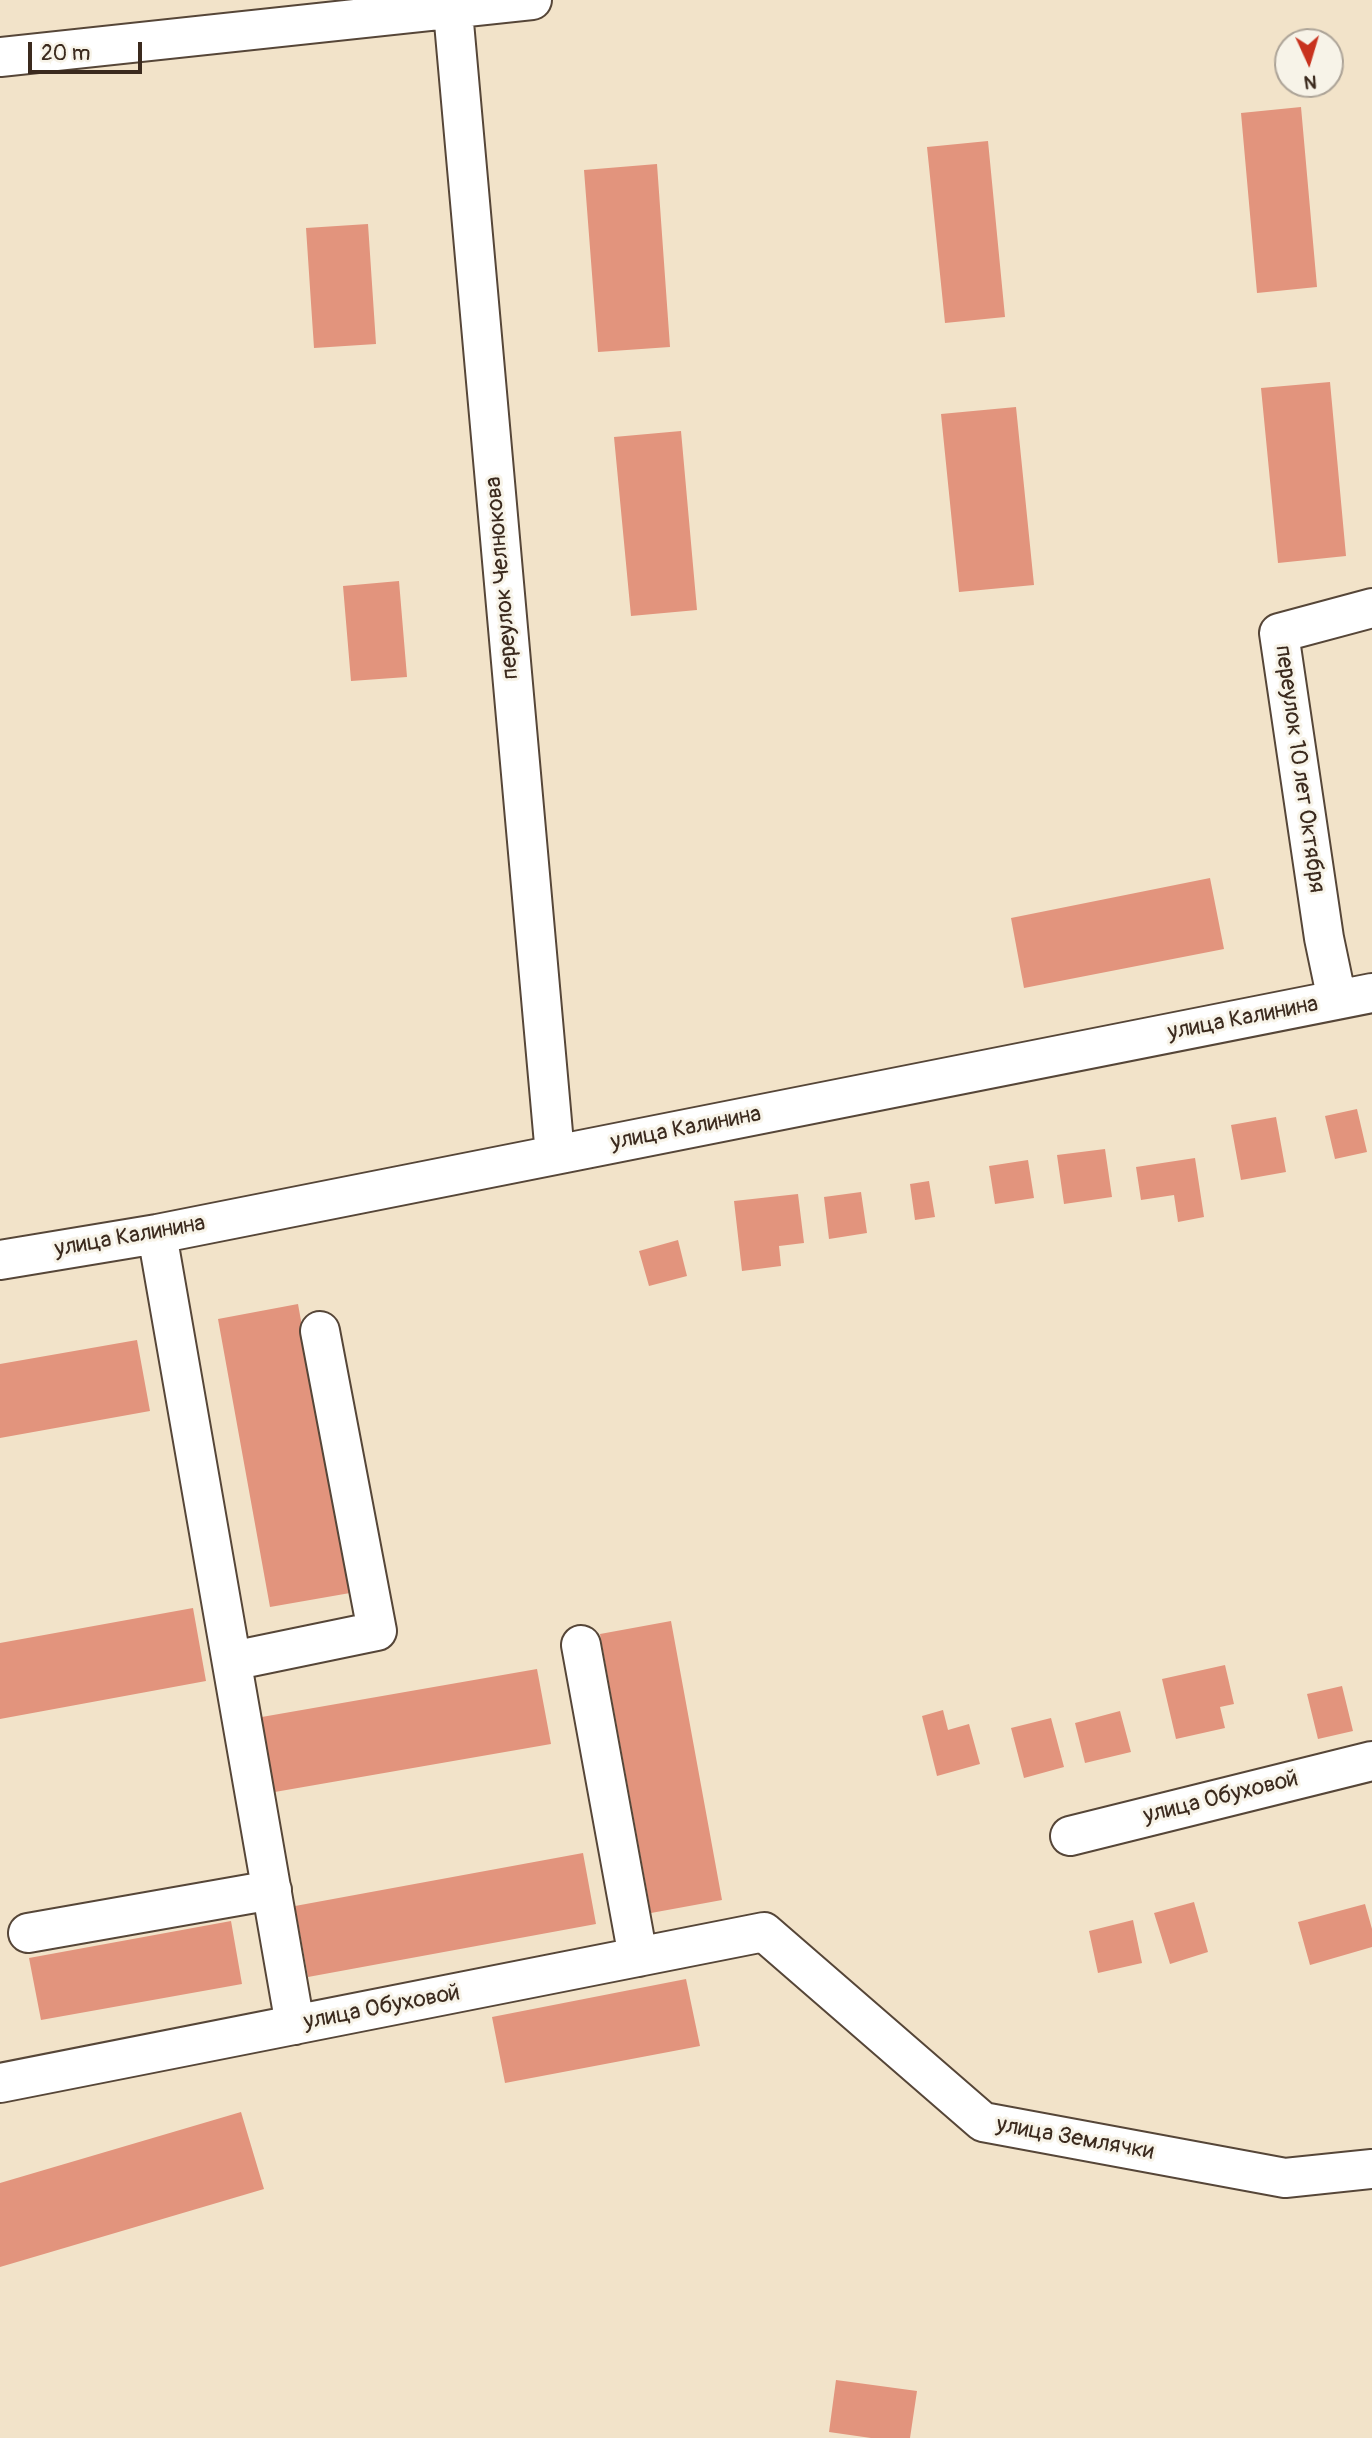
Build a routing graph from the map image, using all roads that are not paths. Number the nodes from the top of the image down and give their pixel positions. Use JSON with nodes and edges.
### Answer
{"nodes":[{"id":1,"x":532,"y":0,"type":"edge"},
{"id":2,"x":452,"y":5,"type":"edge"},
{"id":3,"x":0,"y":57,"type":"edge"},
{"id":4,"x":1372,"y":608,"type":"edge"},
{"id":5,"x":1354,"y":997,"type":"edge"},
{"id":6,"x":555,"y":1155,"type":"junction"},
{"id":7,"x":158,"y":1234,"type":"junction"},
{"id":8,"x":0,"y":1260,"type":"edge"},
{"id":9,"x":320,"y":1331,"type":"dead end"},
{"id":10,"x":581,"y":1645,"type":"dead end"},
{"id":11,"x":232,"y":1661,"type":"junction"},
{"id":12,"x":1372,"y":1761,"type":"edge"},
{"id":13,"x":1070,"y":1836,"type":"dead end"},
{"id":14,"x":272,"y":1890,"type":"junction"},
{"id":15,"x":764,"y":1932,"type":"joint"},
{"id":16,"x":28,"y":1933,"type":"dead end"},
{"id":17,"x":638,"y":1957,"type":"junction"},
{"id":18,"x":295,"y":2025,"type":"junction"},
{"id":19,"x":0,"y":2083,"type":"edge"},
{"id":20,"x":1372,"y":2169,"type":"edge"}],
"edges":[{"from":1,"to":2,"type":"street"},
{"from":2,"to":3,"type":"street"},
{"from":2,"to":6,"type":"street","name":"переулок Челнокова"},
{"from":4,"to":5,"type":"street","name":"переулок 10 лет Октября"},
{"from":5,"to":6,"type":"street","name":"улица Калинина"},
{"from":6,"to":7,"type":"street","name":"улица Калинина"},
{"from":7,"to":8,"type":"street","name":"улица Калинина"},
{"from":7,"to":11,"type":"street"},
{"from":9,"to":11,"type":"street"},
{"from":10,"to":17,"type":"street"},
{"from":11,"to":14,"type":"street"},
{"from":12,"to":13,"type":"street","name":"улица Обуховой"},
{"from":14,"to":16,"type":"street"},
{"from":14,"to":18,"type":"street"},
{"from":15,"to":17,"type":"street","name":"улица Обуховой"},
{"from":15,"to":20,"type":"street","name":"улица Землячки"},
{"from":17,"to":18,"type":"street","name":"улица Обуховой"},
{"from":18,"to":19,"type":"street","name":"улица Обуховой"}]}
